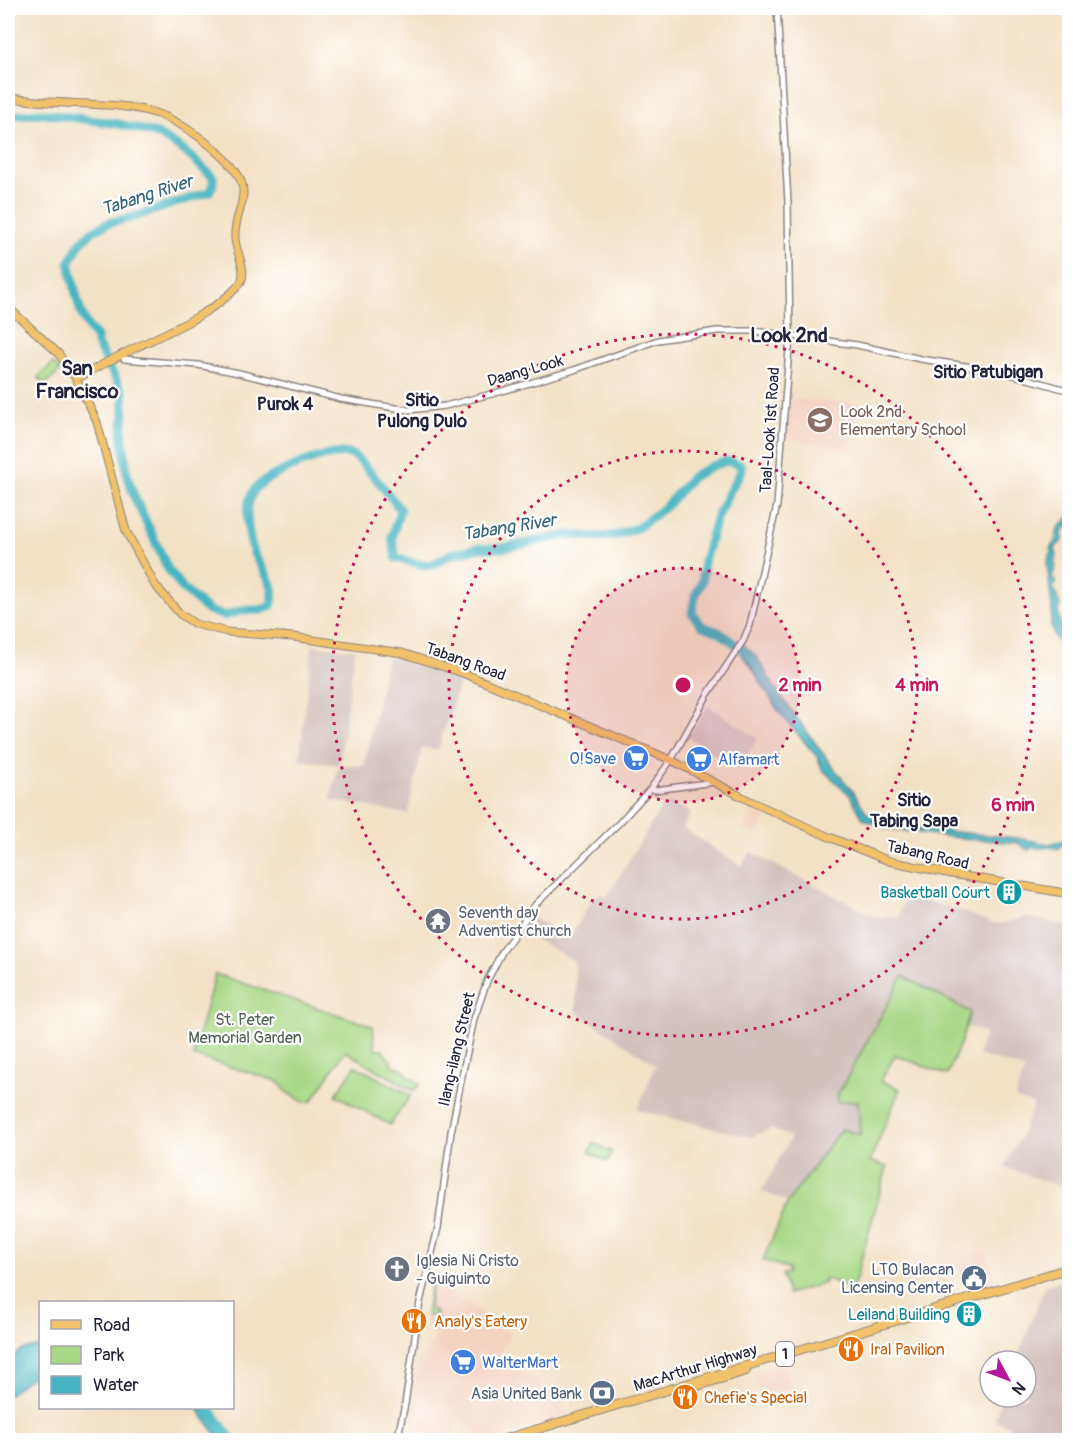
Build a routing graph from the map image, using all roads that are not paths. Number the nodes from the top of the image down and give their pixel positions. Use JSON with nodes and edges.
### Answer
{"nodes":[{"id":1,"x":777,"y":8,"type":"edge"},
{"id":2,"x":8,"y":97,"type":"edge"},
{"id":3,"x":8,"y":307,"type":"edge"},
{"id":4,"x":790,"y":336,"type":"junction"},
{"id":5,"x":123,"y":357,"type":"junction"},
{"id":6,"x":76,"y":379,"type":"junction"},
{"id":7,"x":1070,"y":391,"type":"edge"},
{"id":8,"x":671,"y":760,"type":"junction"},
{"id":9,"x":716,"y":782,"type":"junction"},
{"id":10,"x":651,"y":788,"type":"junction"},
{"id":11,"x":1070,"y":894,"type":"edge"},
{"id":12,"x":1070,"y":1268,"type":"edge"},
{"id":13,"x":1070,"y":1273,"type":"edge"},
{"id":14,"x":397,"y":1440,"type":"edge"},
{"id":15,"x":502,"y":1440,"type":"edge"},
{"id":16,"x":518,"y":1440,"type":"edge"}],
"edges":[{"from":1,"to":4,"type":"street","name":"Taal-Look 1st Road"},
{"from":2,"to":5,"type":"main road"},
{"from":3,"to":6,"type":"main road","name":"Tabang Road"},
{"from":4,"to":5,"type":"street","name":"Daang Look"},
{"from":4,"to":7,"type":"street","name":"Daang Look"},
{"from":4,"to":8,"type":"street","name":"Taal-Look 1st Road"},
{"from":5,"to":6,"type":"main road"},
{"from":6,"to":8,"type":"main road","name":"Tabang Road"},
{"from":8,"to":9,"type":"main road","name":"Tabang Road"},
{"from":8,"to":10,"type":"street","name":"Taal-Look 1st Road"},
{"from":9,"to":10,"type":"street"},
{"from":9,"to":11,"type":"main road","name":"Tabang Road"},
{"from":10,"to":14,"type":"street","name":"Ilang-ilang Street"},
{"from":12,"to":15,"type":"highway","name":"MacArthur Highway","number":"1"},
{"from":13,"to":16,"type":"highway","name":"MacArthur Highway","number":"1"}]}
